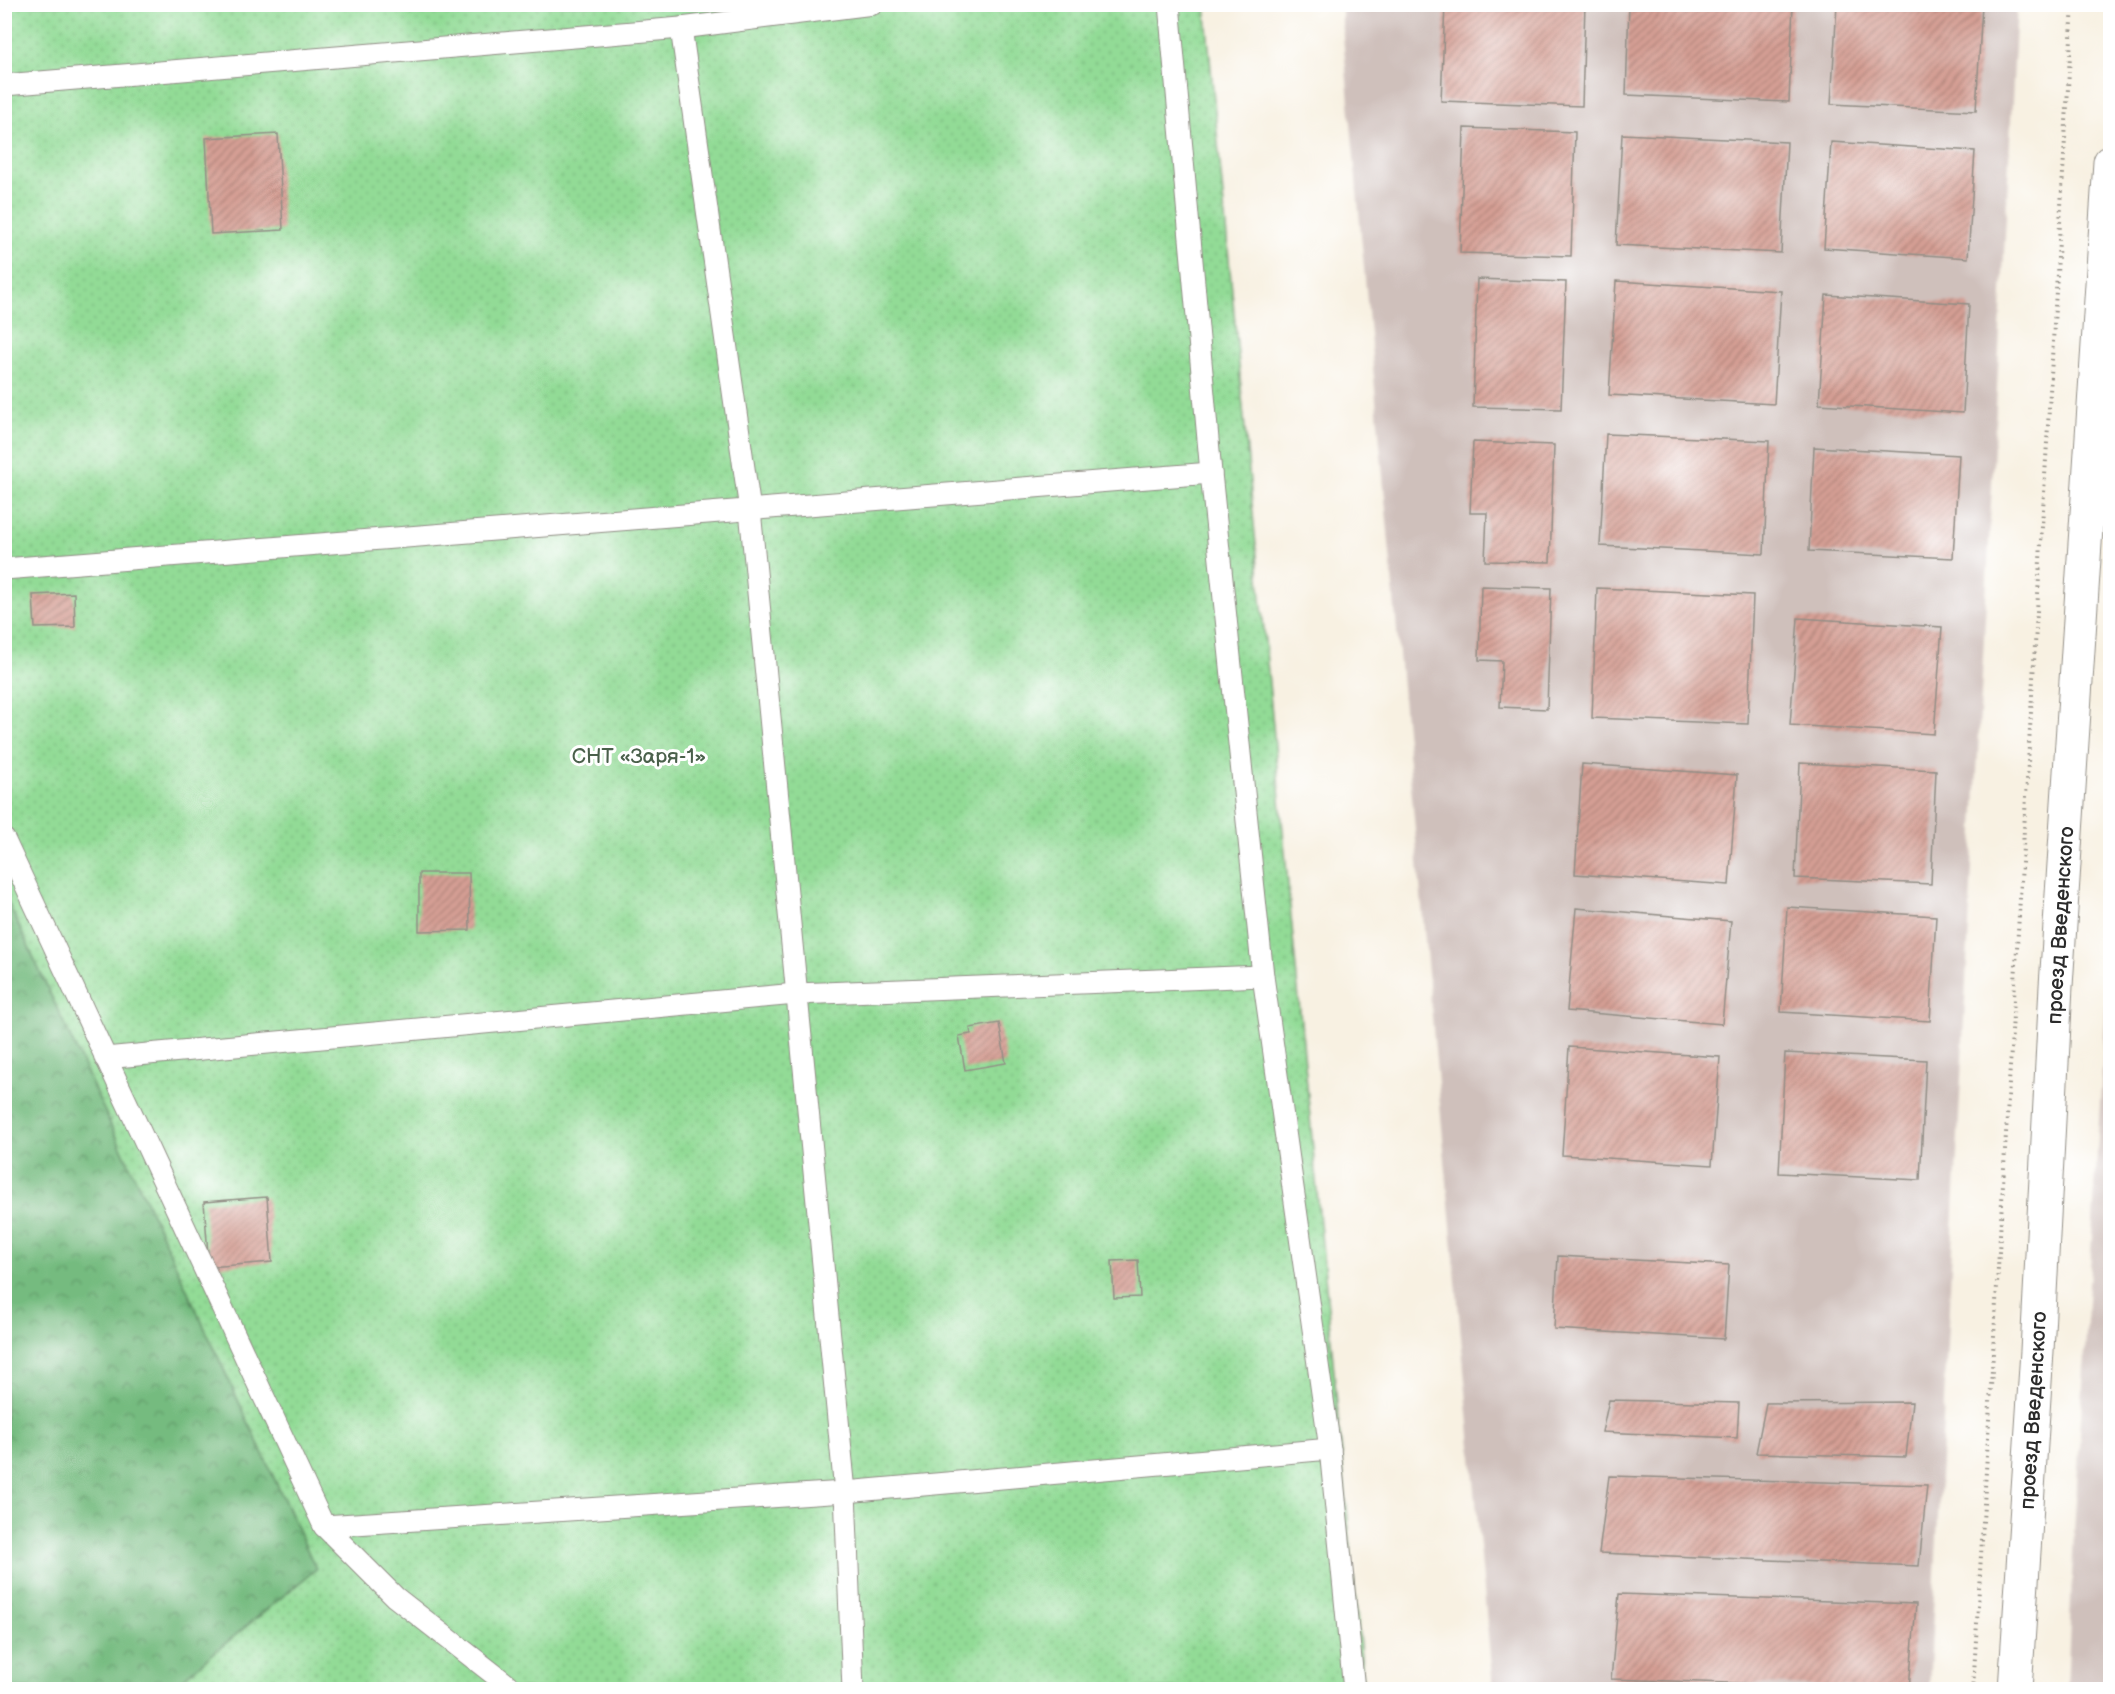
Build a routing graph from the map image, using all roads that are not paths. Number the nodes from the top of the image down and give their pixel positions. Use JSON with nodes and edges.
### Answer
{"nodes":[{"id":1,"x":873,"y":4,"type":"edge"},
{"id":2,"x":1169,"y":4,"type":"edge"},
{"id":3,"x":681,"y":28,"type":"junction"},
{"id":4,"x":4,"y":85,"type":"edge"},
{"id":5,"x":2110,"y":162,"type":"edge"},
{"id":6,"x":1210,"y":473,"type":"junction"},
{"id":7,"x":750,"y":510,"type":"junction"},
{"id":8,"x":4,"y":569,"type":"edge"},
{"id":9,"x":4,"y":839,"type":"edge"},
{"id":10,"x":1263,"y":976,"type":"junction"},
{"id":11,"x":796,"y":994,"type":"junction"},
{"id":12,"x":105,"y":1058,"type":"junction"},
{"id":13,"x":1330,"y":1449,"type":"junction"},
{"id":14,"x":845,"y":1492,"type":"junction"},
{"id":15,"x":324,"y":1526,"type":"junction"},
{"id":16,"x":514,"y":1689,"type":"edge"},
{"id":17,"x":854,"y":1689,"type":"edge"},
{"id":18,"x":1354,"y":1689,"type":"edge"},
{"id":19,"x":2015,"y":1689,"type":"edge"}],
"edges":[{"from":1,"to":3,"type":"lane"},
{"from":2,"to":6,"type":"lane"},
{"from":3,"to":4,"type":"lane"},
{"from":3,"to":7,"type":"lane"},
{"from":5,"to":19,"type":"street","name":"проезд Введенского"},
{"from":6,"to":7,"type":"lane"},
{"from":6,"to":10,"type":"lane"},
{"from":7,"to":8,"type":"lane"},
{"from":7,"to":11,"type":"lane"},
{"from":9,"to":12,"type":"lane"},
{"from":10,"to":11,"type":"lane"},
{"from":10,"to":13,"type":"lane"},
{"from":11,"to":12,"type":"lane"},
{"from":11,"to":14,"type":"lane"},
{"from":12,"to":15,"type":"lane"},
{"from":13,"to":14,"type":"lane"},
{"from":13,"to":18,"type":"lane"},
{"from":14,"to":15,"type":"lane"},
{"from":14,"to":17,"type":"lane"},
{"from":15,"to":16,"type":"lane"}]}
